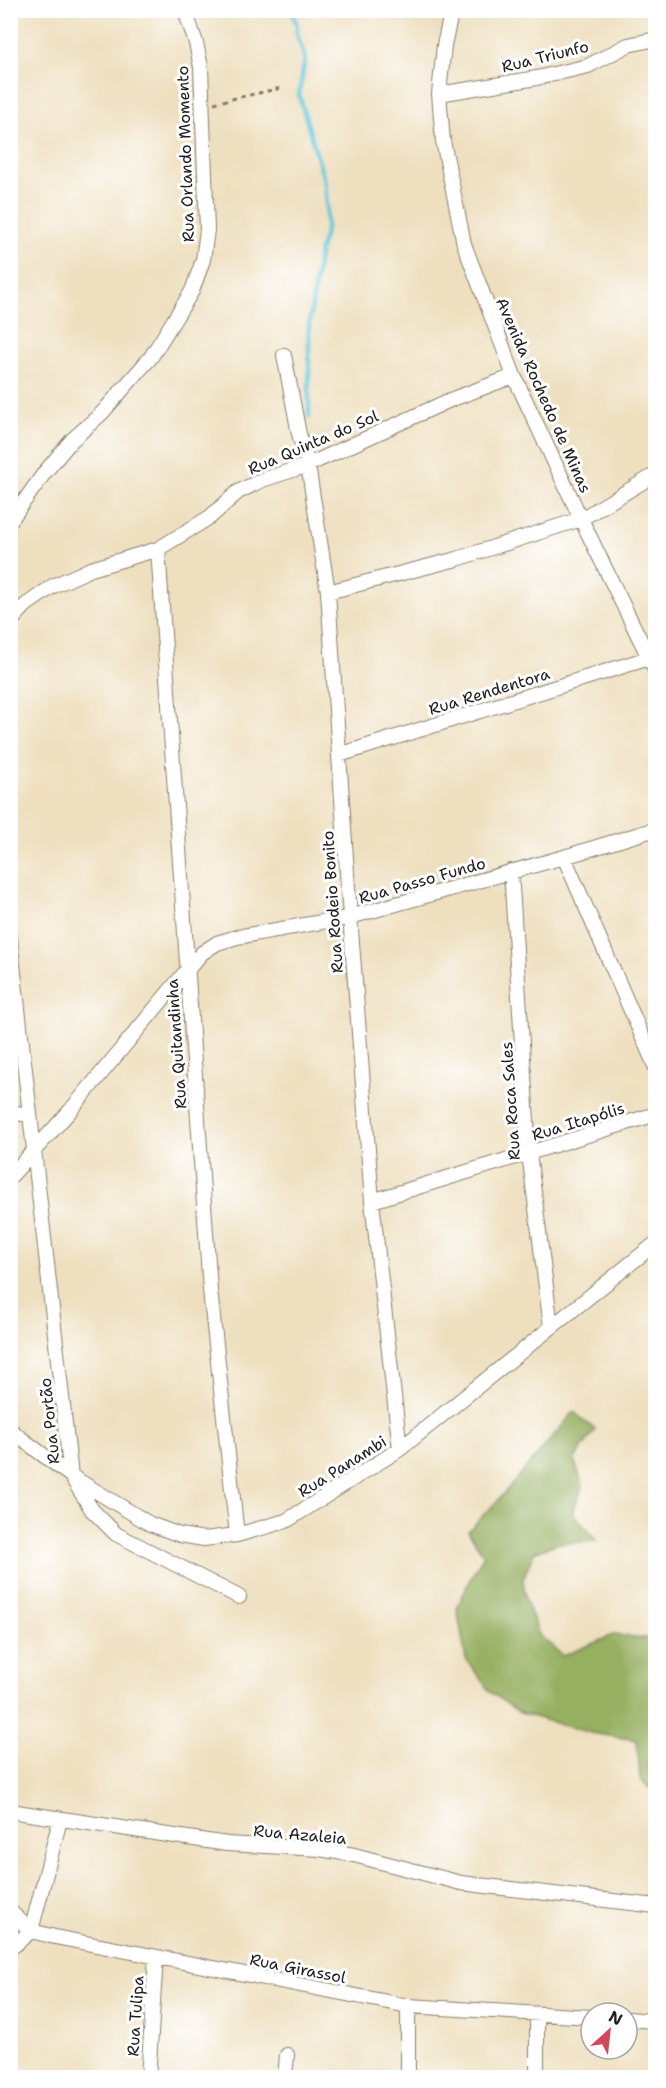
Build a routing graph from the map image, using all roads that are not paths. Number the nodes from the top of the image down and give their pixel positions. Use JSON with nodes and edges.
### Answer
{"nodes":[{"id":1,"x":185,"y":10,"type":"edge"},
{"id":2,"x":452,"y":10,"type":"edge"},
{"id":3,"x":656,"y":39,"type":"edge"},
{"id":4,"x":439,"y":94,"type":"junction"},
{"id":5,"x":284,"y":356,"type":"dead end"},
{"id":6,"x":514,"y":376,"type":"junction"},
{"id":7,"x":308,"y":465,"type":"junction"},
{"id":8,"x":656,"y":474,"type":"edge"},
{"id":9,"x":581,"y":519,"type":"junction"},
{"id":10,"x":10,"y":521,"type":"edge"},
{"id":11,"x":158,"y":549,"type":"junction"},
{"id":12,"x":328,"y":592,"type":"junction"},
{"id":13,"x":10,"y":622,"type":"edge"},
{"id":14,"x":649,"y":658,"type":"junction"},
{"id":15,"x":656,"y":672,"type":"edge"},
{"id":16,"x":339,"y":756,"type":"junction"},
{"id":17,"x":656,"y":829,"type":"edge"},
{"id":18,"x":564,"y":857,"type":"junction"},
{"id":19,"x":511,"y":871,"type":"junction"},
{"id":20,"x":350,"y":917,"type":"junction"},
{"id":21,"x":10,"y":938,"type":"edge"},
{"id":22,"x":11,"y":957,"type":"edge"},
{"id":23,"x":188,"y":969,"type":"junction"},
{"id":24,"x":656,"y":1068,"type":"edge"},
{"id":25,"x":10,"y":1112,"type":"edge"},
{"id":26,"x":656,"y":1114,"type":"edge"},
{"id":27,"x":30,"y":1115,"type":"junction"},
{"id":28,"x":34,"y":1152,"type":"junction"},
{"id":29,"x":529,"y":1153,"type":"junction"},
{"id":30,"x":10,"y":1176,"type":"edge"},
{"id":31,"x":372,"y":1201,"type":"junction"},
{"id":32,"x":656,"y":1243,"type":"edge"},
{"id":33,"x":551,"y":1327,"type":"junction"},
{"id":34,"x":10,"y":1430,"type":"edge"},
{"id":35,"x":400,"y":1449,"type":"junction"},
{"id":36,"x":71,"y":1476,"type":"junction"},
{"id":37,"x":237,"y":1535,"type":"junction"},
{"id":38,"x":239,"y":1597,"type":"dead end"},
{"id":39,"x":10,"y":1811,"type":"edge"},
{"id":40,"x":60,"y":1820,"type":"junction"},
{"id":41,"x":656,"y":1906,"type":"edge"},
{"id":42,"x":10,"y":1911,"type":"edge"},
{"id":43,"x":31,"y":1931,"type":"junction"},
{"id":44,"x":10,"y":1949,"type":"edge"},
{"id":45,"x":156,"y":1957,"type":"junction"},
{"id":46,"x":408,"y":2006,"type":"junction"},
{"id":47,"x":537,"y":2014,"type":"junction"},
{"id":48,"x":579,"y":2016,"type":"edge"},
{"id":49,"x":639,"y":2020,"type":"edge"},
{"id":50,"x":656,"y":2021,"type":"edge"},
{"id":51,"x":288,"y":2055,"type":"dead end"},
{"id":52,"x":148,"y":2078,"type":"edge"},
{"id":53,"x":285,"y":2078,"type":"edge"},
{"id":54,"x":408,"y":2078,"type":"edge"},
{"id":55,"x":537,"y":2078,"type":"edge"}],
"edges":[{"from":1,"to":10,"type":"street","name":"Rua Orlando Momento"},
{"from":2,"to":4,"type":"street","name":"Avenida Rochedo de Minas"},
{"from":3,"to":4,"type":"street","name":"Rua Triunfo"},
{"from":4,"to":6,"type":"street","name":"Avenida Rochedo de Minas"},
{"from":5,"to":7,"type":"street","name":"Rua Rodeio Bonito"},
{"from":6,"to":7,"type":"street","name":"Rua Quinta do Sol"},
{"from":6,"to":9,"type":"street","name":"Avenida Rochedo de Minas"},
{"from":7,"to":11,"type":"street","name":"Rua Quinta do Sol"},
{"from":7,"to":12,"type":"street","name":"Rua Rodeio Bonito"},
{"from":8,"to":9,"type":"street"},
{"from":9,"to":12,"type":"street"},
{"from":9,"to":14,"type":"street","name":"Avenida Rochedo de Minas"},
{"from":11,"to":13,"type":"street","name":"Rua Quinta do Sol"},
{"from":11,"to":23,"type":"street","name":"Rua Quitandinha"},
{"from":12,"to":16,"type":"street","name":"Rua Rodeio Bonito"},
{"from":14,"to":15,"type":"street","name":"Avenida Rochedo de Minas"},
{"from":14,"to":16,"type":"street","name":"Rua Rendentora"},
{"from":16,"to":20,"type":"street","name":"Rua Rodeio Bonito"},
{"from":17,"to":18,"type":"street","name":"Rua Passo Fundo"},
{"from":18,"to":19,"type":"street","name":"Rua Passo Fundo"},
{"from":18,"to":24,"type":"street"},
{"from":19,"to":20,"type":"street","name":"Rua Passo Fundo"},
{"from":19,"to":29,"type":"street","name":"Rua Roca Sales"},
{"from":20,"to":23,"type":"street","name":"Rua Passo Fundo"},
{"from":20,"to":31,"type":"street","name":"Rua Rodeio Bonito"},
{"from":21,"to":22,"type":"street"},
{"from":22,"to":27,"type":"street"},
{"from":23,"to":28,"type":"street","name":"Rua Passo Fundo"},
{"from":23,"to":37,"type":"street","name":"Rua Quitandinha"},
{"from":25,"to":27,"type":"street"},
{"from":26,"to":29,"type":"street","name":"Rua Itapólis"},
{"from":27,"to":28,"type":"street"},
{"from":28,"to":30,"type":"street","name":"Rua Passo Fundo"},
{"from":28,"to":36,"type":"street","name":"Rua Portão"},
{"from":29,"to":31,"type":"street","name":"Rua Itapólis"},
{"from":29,"to":33,"type":"street","name":"Rua Roca Sales"},
{"from":31,"to":35,"type":"street","name":"Rua Rodeio Bonito"},
{"from":32,"to":33,"type":"street","name":"Rua Panambi"},
{"from":33,"to":35,"type":"street","name":"Rua Panambi"},
{"from":34,"to":36,"type":"street","name":"Rua Panambi"},
{"from":35,"to":37,"type":"street","name":"Rua Panambi"},
{"from":36,"to":37,"type":"street","name":"Rua Panambi"},
{"from":36,"to":38,"type":"street","name":"Rua Portão"},
{"from":39,"to":40,"type":"street","name":"Rua Azaleia"},
{"from":40,"to":41,"type":"street","name":"Rua Azaleia"},
{"from":40,"to":43,"type":"street"},
{"from":42,"to":43,"type":"street"},
{"from":43,"to":44,"type":"street"},
{"from":43,"to":45,"type":"street","name":"Rua Girassol"},
{"from":45,"to":46,"type":"street","name":"Rua Girassol"},
{"from":45,"to":52,"type":"street","name":"Rua Tulipa"},
{"from":46,"to":47,"type":"street","name":"Rua Girassol"},
{"from":46,"to":54,"type":"street"},
{"from":47,"to":48,"type":"street","name":"Rua Girassol"},
{"from":47,"to":55,"type":"street"},
{"from":49,"to":50,"type":"street"},
{"from":51,"to":53,"type":"street"}]}
